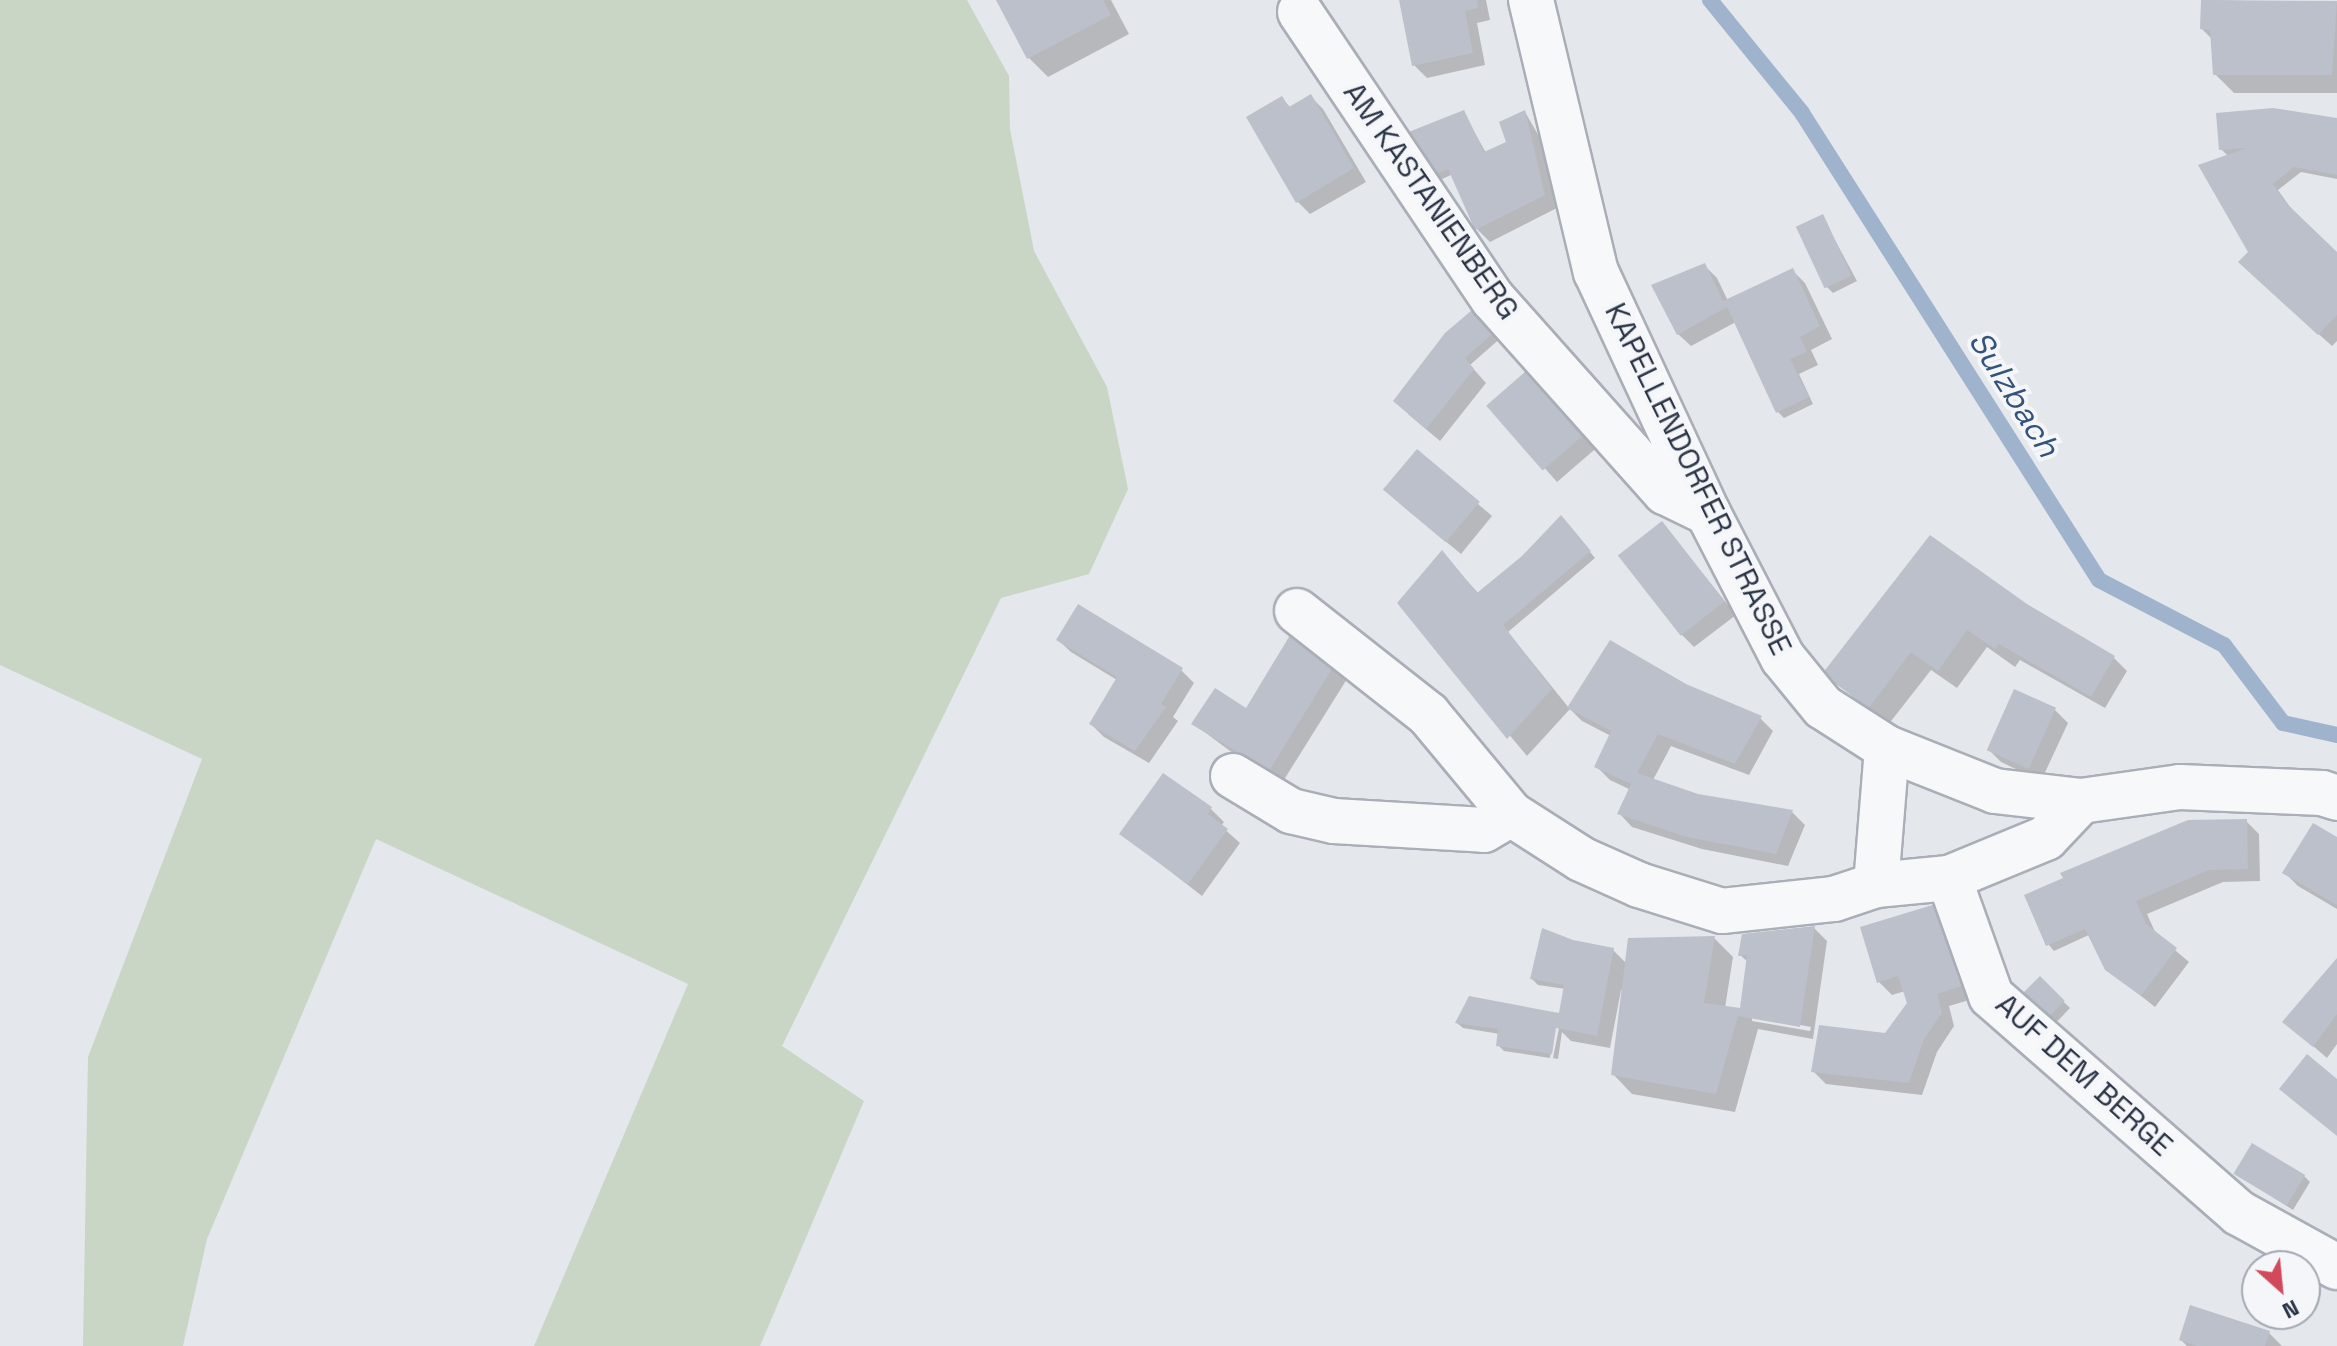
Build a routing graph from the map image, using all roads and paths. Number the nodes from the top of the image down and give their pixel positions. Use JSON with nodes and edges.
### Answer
{"nodes":[{"id":1,"x":1531,"y":0,"type":"edge"},
{"id":2,"x":1300,"y":12,"type":"dead end"},
{"id":3,"x":1708,"y":513,"type":"junction"},
{"id":4,"x":1297,"y":611,"type":"dead end"},
{"id":5,"x":1887,"y":748,"type":"junction"},
{"id":6,"x":1233,"y":776,"type":"dead end"},
{"id":7,"x":2337,"y":798,"type":"edge"},
{"id":8,"x":2081,"y":801,"type":"junction"},
{"id":9,"x":1511,"y":814,"type":"junction"},
{"id":10,"x":1949,"y":878,"type":"junction"},
{"id":11,"x":1876,"y":885,"type":"junction"},
{"id":12,"x":2337,"y":1267,"type":"edge"}],
"edges":[{"from":1,"to":3,"type":"street","name":"KAPELLENDORFER STRASSE"},
{"from":2,"to":3,"type":"street","name":"AM KASTANIENBERG"},
{"from":3,"to":5,"type":"street","name":"KAPELLENDORFER STRASSE"},
{"from":4,"to":9,"type":"street"},
{"from":5,"to":8,"type":"street","name":"KAPELLENDORFER STRASSE"},
{"from":5,"to":11,"type":"street"},
{"from":6,"to":9,"type":"street"},
{"from":7,"to":8,"type":"street","name":"KAPELLENDORFER STRASSE"},
{"from":8,"to":10,"type":"street"},
{"from":9,"to":11,"type":"street"},
{"from":10,"to":11,"type":"street"},
{"from":10,"to":12,"type":"street","name":"AUF DEM BERGE"}]}
